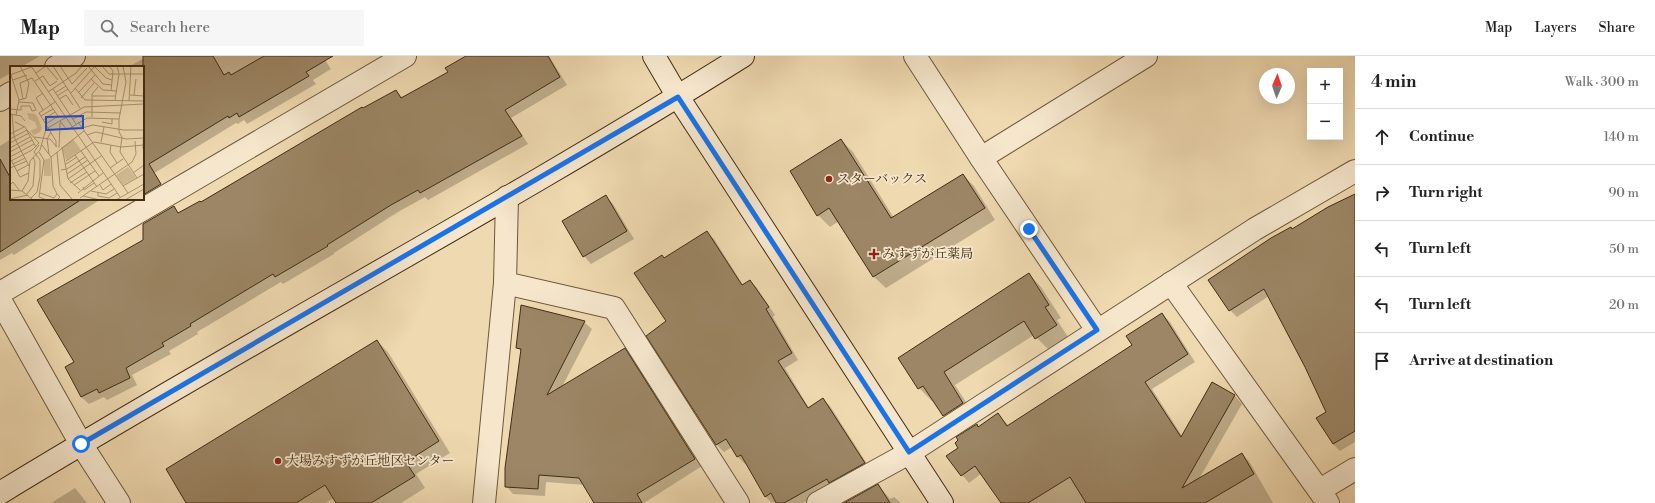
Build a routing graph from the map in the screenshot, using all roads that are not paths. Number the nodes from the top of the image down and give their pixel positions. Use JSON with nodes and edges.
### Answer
{"nodes":[{"id":1,"x":74,"y":56,"type":"edge"},
{"id":2,"x":405,"y":56,"type":"edge"},
{"id":3,"x":654,"y":56,"type":"edge"},
{"id":4,"x":743,"y":56,"type":"edge"},
{"id":5,"x":915,"y":56,"type":"edge"},
{"id":6,"x":1146,"y":56,"type":"edge"},
{"id":7,"x":58,"y":66,"type":"edge"},
{"id":8,"x":10,"y":94,"type":"edge"},
{"id":9,"x":678,"y":97,"type":"junction"},
{"id":10,"x":0,"y":100,"type":"edge"},
{"id":11,"x":981,"y":158,"type":"junction"},
{"id":12,"x":1355,"y":171,"type":"edge"},
{"id":13,"x":507,"y":197,"type":"junction"},
{"id":14,"x":505,"y":283,"type":"junction"},
{"id":15,"x":1171,"y":283,"type":"junction"},
{"id":16,"x":0,"y":293,"type":"edge"},
{"id":17,"x":0,"y":300,"type":"edge"},
{"id":18,"x":1097,"y":330,"type":"junction"},
{"id":19,"x":81,"y":444,"type":"junction"},
{"id":20,"x":909,"y":452,"type":"junction"},
{"id":21,"x":1355,"y":469,"type":"edge"},
{"id":22,"x":0,"y":493,"type":"edge"},
{"id":23,"x":1324,"y":496,"type":"edge"},
{"id":24,"x":119,"y":503,"type":"edge"},
{"id":25,"x":484,"y":503,"type":"edge"},
{"id":26,"x":738,"y":503,"type":"edge"},
{"id":27,"x":818,"y":503,"type":"edge"},
{"id":28,"x":942,"y":503,"type":"edge"}],
"edges":[{"from":1,"to":7,"type":"street"},
{"from":2,"to":16,"type":"street"},
{"from":3,"to":9,"type":"street"},
{"from":4,"to":9,"type":"street"},
{"from":5,"to":11,"type":"street"},
{"from":6,"to":11,"type":"street"},
{"from":8,"to":10,"type":"street"},
{"from":9,"to":13,"type":"street"},
{"from":9,"to":20,"type":"street"},
{"from":11,"to":18,"type":"street"},
{"from":12,"to":15,"type":"street"},
{"from":13,"to":14,"type":"street"},
{"from":13,"to":19,"type":"street"},
{"from":14,"to":25,"type":"street"},
{"from":14,"to":26,"type":"street"},
{"from":15,"to":18,"type":"street"},
{"from":15,"to":23,"type":"street"},
{"from":17,"to":19,"type":"street"},
{"from":18,"to":20,"type":"street"},
{"from":19,"to":22,"type":"street"},
{"from":19,"to":24,"type":"street"},
{"from":20,"to":27,"type":"street"},
{"from":20,"to":28,"type":"street"},
{"from":21,"to":23,"type":"street"}]}
